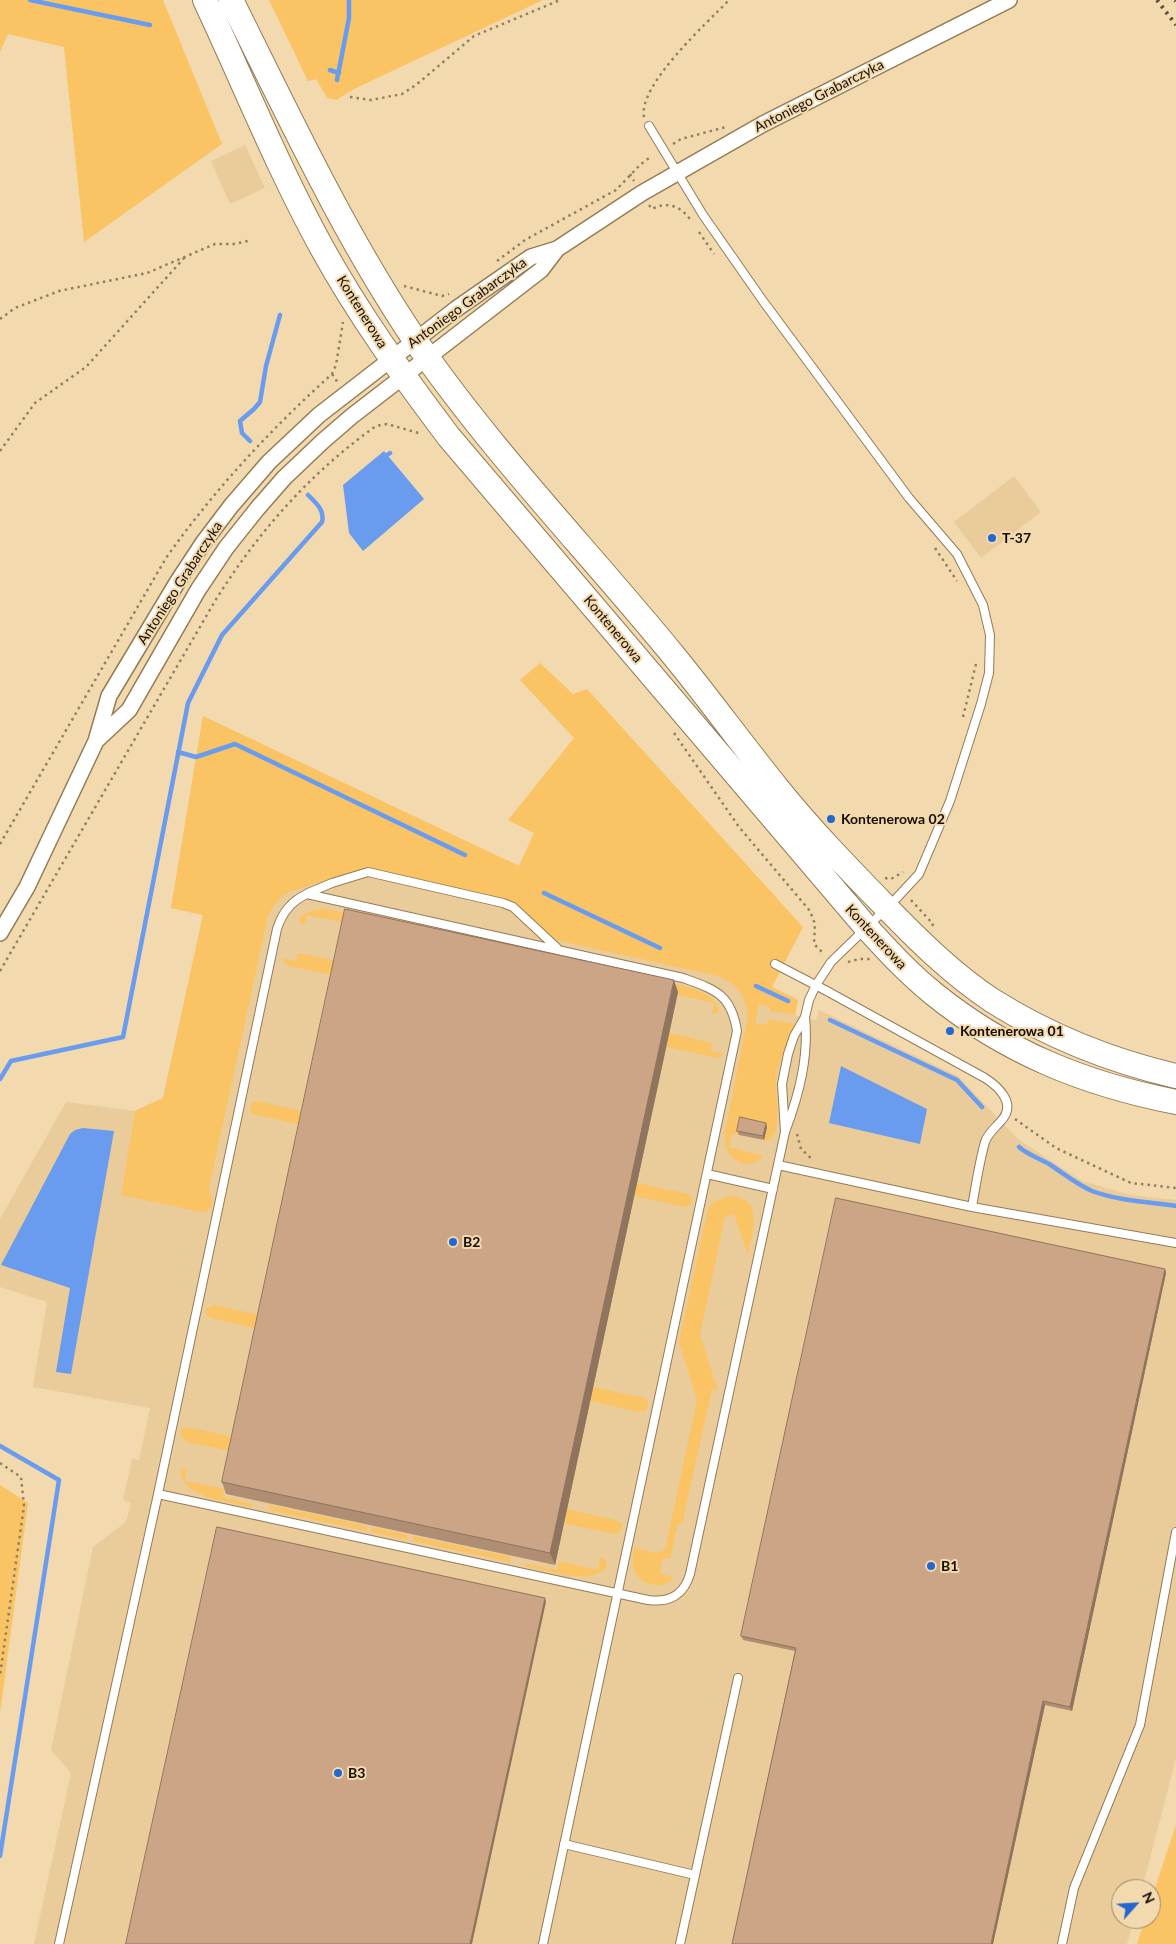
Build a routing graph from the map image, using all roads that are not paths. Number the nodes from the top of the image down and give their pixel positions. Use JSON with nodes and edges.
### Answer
{"nodes":[{"id":1,"x":205,"y":0,"type":"edge"},
{"id":2,"x":231,"y":0,"type":"edge"},
{"id":3,"x":1009,"y":0,"type":"edge"},
{"id":4,"x":649,"y":126,"type":"road end"},
{"id":5,"x":678,"y":172,"type":"junction"},
{"id":6,"x":557,"y":249,"type":"junction"},
{"id":7,"x":422,"y":349,"type":"junction"},
{"id":8,"x":397,"y":367,"type":"junction"},
{"id":9,"x":96,"y":741,"type":"junction"},
{"id":10,"x":307,"y":894,"type":"junction"},
{"id":11,"x":887,"y":908,"type":"junction"},
{"id":12,"x":866,"y":927,"type":"junction"},
{"id":13,"x":0,"y":933,"type":"edge"},
{"id":14,"x":558,"y":950,"type":"junction"},
{"id":15,"x":775,"y":964,"type":"dead end"},
{"id":16,"x":816,"y":985,"type":"junction"},
{"id":17,"x":805,"y":1017,"type":"junction"},
{"id":18,"x":1176,"y":1076,"type":"edge"},
{"id":19,"x":1176,"y":1102,"type":"edge"},
{"id":20,"x":785,"y":1132,"type":"junction"},
{"id":21,"x":778,"y":1165,"type":"junction"},
{"id":22,"x":707,"y":1174,"type":"junction"},
{"id":23,"x":773,"y":1188,"type":"junction"},
{"id":24,"x":972,"y":1206,"type":"junction"},
{"id":25,"x":1176,"y":1243,"type":"edge"},
{"id":26,"x":158,"y":1494,"type":"junction"},
{"id":27,"x":1176,"y":1532,"type":"edge"},
{"id":28,"x":617,"y":1593,"type":"junction"},
{"id":29,"x":738,"y":1678,"type":"dead end"},
{"id":30,"x":564,"y":1844,"type":"junction"},
{"id":31,"x":695,"y":1875,"type":"junction"},
{"id":32,"x":58,"y":1944,"type":"edge"},
{"id":33,"x":543,"y":1944,"type":"edge"},
{"id":34,"x":680,"y":1944,"type":"edge"},
{"id":35,"x":1062,"y":1944,"type":"edge"}],
"edges":[{"from":1,"to":8,"type":"main road","name":"Kontenerowa"},
{"from":2,"to":7,"type":"main road","name":"Kontenerowa"},
{"from":3,"to":5,"type":"street","name":"Antoniego Grabarczyka"},
{"from":4,"to":5,"type":"lane"},
{"from":5,"to":6,"type":"street","name":"Antoniego Grabarczyka"},
{"from":5,"to":11,"type":"lane"},
{"from":6,"to":7,"type":"street","name":"Antoniego Grabarczyka"},
{"from":6,"to":7,"type":"street","name":"Antoniego Grabarczyka"},
{"from":7,"to":8,"type":"street","name":"Antoniego Grabarczyka"},
{"from":7,"to":8,"type":"street","name":"Antoniego Grabarczyka"},
{"from":7,"to":11,"type":"main road","name":"Kontenerowa"},
{"from":8,"to":9,"type":"street","name":"Antoniego Grabarczyka"},
{"from":8,"to":9,"type":"street","name":"Antoniego Grabarczyka"},
{"from":8,"to":12,"type":"main road","name":"Kontenerowa"},
{"from":9,"to":13,"type":"street","name":"Antoniego Grabarczyka"},
{"from":10,"to":14,"type":"lane"},
{"from":10,"to":14,"type":"lane"},
{"from":10,"to":26,"type":"lane"},
{"from":11,"to":12,"type":"lane"},
{"from":11,"to":18,"type":"main road","name":"Kontenerowa"},
{"from":12,"to":16,"type":"lane"},
{"from":12,"to":19,"type":"main road","name":"Kontenerowa"},
{"from":14,"to":22,"type":"lane"},
{"from":15,"to":16,"type":"lane"},
{"from":16,"to":17,"type":"lane"},
{"from":16,"to":24,"type":"lane"},
{"from":17,"to":20,"type":"lane"},
{"from":17,"to":20,"type":"lane"},
{"from":20,"to":21,"type":"lane"},
{"from":21,"to":23,"type":"lane"},
{"from":21,"to":24,"type":"lane"},
{"from":22,"to":23,"type":"lane"},
{"from":22,"to":28,"type":"lane"},
{"from":23,"to":28,"type":"lane"},
{"from":24,"to":25,"type":"lane"},
{"from":26,"to":28,"type":"lane"},
{"from":26,"to":32,"type":"lane"},
{"from":27,"to":35,"type":"lane"},
{"from":28,"to":30,"type":"lane"},
{"from":29,"to":31,"type":"lane"},
{"from":30,"to":31,"type":"lane"},
{"from":30,"to":33,"type":"lane"},
{"from":31,"to":34,"type":"lane"}]}
